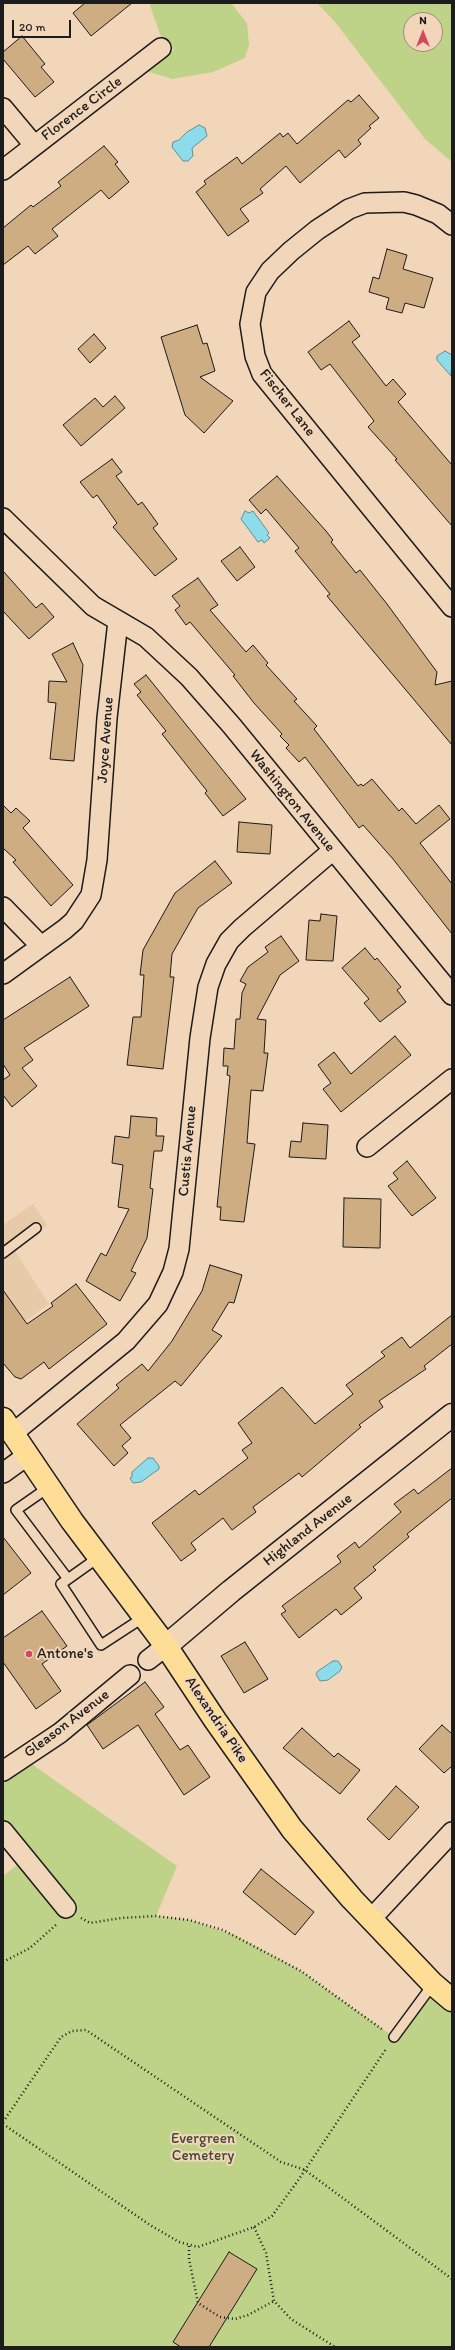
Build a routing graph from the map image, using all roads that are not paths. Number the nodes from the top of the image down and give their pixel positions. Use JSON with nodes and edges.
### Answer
{"nodes":[{"id":1,"x":161,"y":48,"type":"dead end"},
{"id":2,"x":3,"y":108,"type":"edge"},
{"id":3,"x":34,"y":145,"type":"junction"},
{"id":4,"x":3,"y":170,"type":"edge"},
{"id":5,"x":452,"y":225,"type":"edge"},
{"id":6,"x":3,"y":518,"type":"edge"},
{"id":7,"x":452,"y":607,"type":"edge"},
{"id":8,"x":118,"y":621,"type":"junction"},
{"id":9,"x":332,"y":851,"type":"junction"},
{"id":10,"x":3,"y":907,"type":"edge"},
{"id":11,"x":41,"y":946,"type":"junction"},
{"id":12,"x":3,"y":974,"type":"edge"},
{"id":13,"x":452,"y":995,"type":"edge"},
{"id":14,"x":452,"y":1079,"type":"edge"},
{"id":15,"x":367,"y":1147,"type":"dead end"},
{"id":16,"x":36,"y":1228,"type":"dead end"},
{"id":17,"x":3,"y":1253,"type":"edge"},
{"id":18,"x":452,"y":1415,"type":"edge"},
{"id":19,"x":8,"y":1426,"type":"edge"},
{"id":20,"x":28,"y":1455,"type":"junction"},
{"id":21,"x":3,"y":1473,"type":"edge"},
{"id":22,"x":49,"y":1487,"type":"junction"},
{"id":23,"x":99,"y":1557,"type":"junction"},
{"id":24,"x":68,"y":1579,"type":"junction"},
{"id":25,"x":144,"y":1617,"type":"junction"},
{"id":26,"x":166,"y":1646,"type":"junction"},
{"id":27,"x":148,"y":1660,"type":"dead end"},
{"id":28,"x":130,"y":1675,"type":"dead end"},
{"id":29,"x":3,"y":1771,"type":"edge"},
{"id":30,"x":3,"y":1831,"type":"edge"},
{"id":31,"x":452,"y":1832,"type":"edge"},
{"id":32,"x":66,"y":1908,"type":"road end"},
{"id":33,"x":371,"y":1919,"type":"junction"},
{"id":34,"x":432,"y":1984,"type":"junction"},
{"id":35,"x":452,"y":2000,"type":"edge"},
{"id":36,"x":394,"y":2037,"type":"road end"}],
"edges":[{"from":1,"to":3,"type":"street","name":"Florence Circle"},
{"from":2,"to":3,"type":"street"},
{"from":3,"to":4,"type":"street","name":"Florence Circle"},
{"from":5,"to":7,"type":"street","name":"Fischer Lane"},
{"from":6,"to":8,"type":"street"},
{"from":8,"to":9,"type":"street","name":"Washington Avenue"},
{"from":8,"to":11,"type":"street","name":"Joyce Avenue"},
{"from":9,"to":13,"type":"street","name":"Washington Avenue"},
{"from":9,"to":19,"type":"street","name":"Custis Avenue"},
{"from":10,"to":11,"type":"street"},
{"from":11,"to":12,"type":"street","name":"Joyce Avenue"},
{"from":14,"to":15,"type":"street"},
{"from":16,"to":17,"type":"lane"},
{"from":18,"to":26,"type":"street","name":"Highland Avenue"},
{"from":19,"to":20,"type":"main road","name":"Alexandria Pike"},
{"from":20,"to":21,"type":"street"},
{"from":20,"to":22,"type":"main road","name":"Alexandria Pike"},
{"from":22,"to":23,"type":"main road","name":"Alexandria Pike"},
{"from":22,"to":24,"type":"lane"},
{"from":23,"to":24,"type":"lane"},
{"from":23,"to":25,"type":"main road","name":"Alexandria Pike"},
{"from":24,"to":25,"type":"lane"},
{"from":25,"to":26,"type":"main road","name":"Alexandria Pike"},
{"from":26,"to":27,"type":"street"},
{"from":26,"to":33,"type":"main road","name":"Alexandria Pike"},
{"from":28,"to":29,"type":"street","name":"Gleason Avenue"},
{"from":30,"to":32,"type":"street"},
{"from":31,"to":33,"type":"street"},
{"from":33,"to":34,"type":"main road","name":"Alexandria Pike"},
{"from":34,"to":35,"type":"main road","name":"Alexandria Pike"},
{"from":34,"to":36,"type":"lane"}]}
